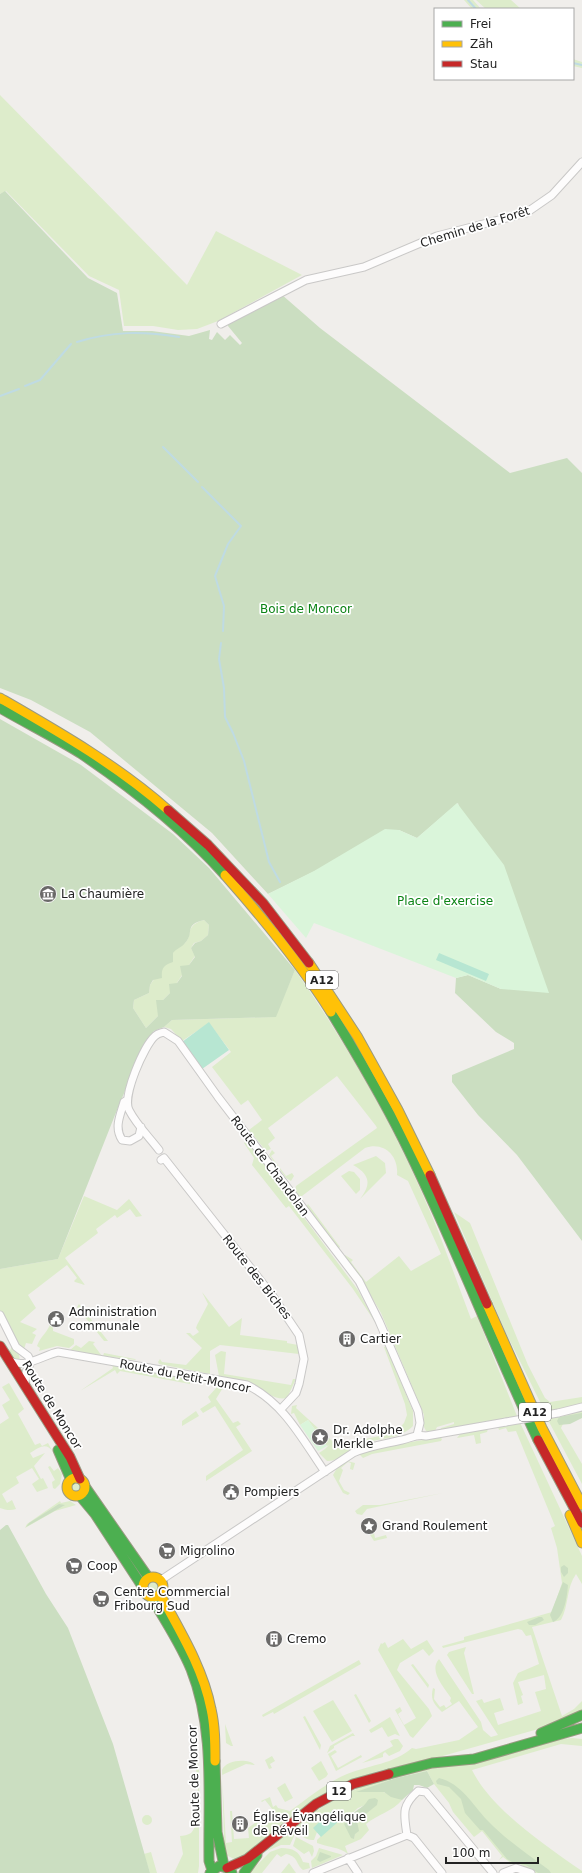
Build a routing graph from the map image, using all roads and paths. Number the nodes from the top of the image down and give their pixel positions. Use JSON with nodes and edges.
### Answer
{"nodes":[{"id":1,"x":582,"y":162,"type":"edge"},
{"id":2,"x":221,"y":324,"type":"dead end"},
{"id":3,"x":0,"y":698,"type":"edge"},
{"id":4,"x":0,"y":708,"type":"edge"},
{"id":5,"x":127,"y":1100,"type":"junction"},
{"id":6,"x":141,"y":1127,"type":"junction"},
{"id":7,"x":159,"y":1150,"type":"dead end"},
{"id":8,"x":161,"y":1160,"type":"dead end"},
{"id":9,"x":0,"y":1315,"type":"edge"},
{"id":10,"x":0,"y":1346,"type":"edge"},
{"id":11,"x":0,"y":1354,"type":"edge"},
{"id":12,"x":10,"y":1361,"type":"junction"},
{"id":13,"x":31,"y":1362,"type":"junction"},
{"id":14,"x":25,"y":1384,"type":"junction"},
{"id":15,"x":582,"y":1407,"type":"edge"},
{"id":16,"x":281,"y":1409,"type":"junction"},
{"id":17,"x":417,"y":1435,"type":"junction"},
{"id":18,"x":539,"y":1442,"type":"junction"},
{"id":19,"x":556,"y":1456,"type":"junction"},
{"id":20,"x":325,"y":1472,"type":"junction"},
{"id":21,"x":75,"y":1479,"type":"junction"},
{"id":22,"x":86,"y":1488,"type":"junction"},
{"id":23,"x":582,"y":1493,"type":"edge"},
{"id":24,"x":80,"y":1496,"type":"junction"},
{"id":25,"x":582,"y":1505,"type":"edge"},
{"id":26,"x":582,"y":1523,"type":"edge"},
{"id":27,"x":582,"y":1543,"type":"edge"},
{"id":28,"x":148,"y":1577,"type":"junction"},
{"id":29,"x":161,"y":1580,"type":"junction"},
{"id":30,"x":142,"y":1586,"type":"junction"},
{"id":31,"x":156,"y":1596,"type":"junction"},
{"id":32,"x":582,"y":1715,"type":"edge"},
{"id":33,"x":582,"y":1722,"type":"edge"},
{"id":34,"x":582,"y":1728,"type":"edge"},
{"id":35,"x":541,"y":1733,"type":"junction"},
{"id":36,"x":559,"y":1736,"type":"junction"},
{"id":37,"x":582,"y":1737,"type":"edge"},
{"id":38,"x":432,"y":1763,"type":"junction"},
{"id":39,"x":407,"y":1835,"type":"junction"},
{"id":40,"x":262,"y":1848,"type":"junction"},
{"id":41,"x":348,"y":1858,"type":"junction"},
{"id":42,"x":228,"y":1869,"type":"edge"},
{"id":43,"x":211,"y":1872,"type":"edge"},
{"id":44,"x":244,"y":1873,"type":"edge"},
{"id":45,"x":313,"y":1873,"type":"edge"},
{"id":46,"x":358,"y":1873,"type":"edge"},
{"id":47,"x":442,"y":1873,"type":"edge"},
{"id":48,"x":493,"y":1873,"type":"edge"},
{"id":49,"x":503,"y":1873,"type":"edge"},
{"id":50,"x":531,"y":1873,"type":"edge"}],
"edges":[{"from":1,"to":2,"type":"street","name":"Chemin de la Forêt"},
{"from":3,"to":19,"type":"main road","number":"A12"},
{"from":4,"to":18,"type":"main road","number":"A12"},
{"from":5,"to":6,"type":"street"},
{"from":5,"to":6,"type":"street"},
{"from":5,"to":17,"type":"street","name":"Route de Chandolan"},
{"from":6,"to":7,"type":"street"},
{"from":8,"to":16,"type":"street","name":"Route des Biches"},
{"from":9,"to":13,"type":"street"},
{"from":10,"to":12,"type":"main road","name":"Route de Moncor"},
{"from":11,"to":21,"type":"main road","name":"Route de Moncor"},
{"from":12,"to":13,"type":"street","name":"Route du Petit-Moncor"},
{"from":12,"to":14,"type":"main road","name":"Route de Moncor"},
{"from":13,"to":14,"type":"street"},
{"from":13,"to":16,"type":"street","name":"Route du Petit-Moncor"},
{"from":14,"to":21,"type":"main road","name":"Route de Moncor"},
{"from":15,"to":17,"type":"street","bridge":true},
{"from":16,"to":20,"type":"street","name":"Route du Petit-Moncor"},
{"from":17,"to":20,"type":"street"},
{"from":18,"to":26,"type":"main road","number":"A12"},
{"from":18,"to":27,"type":"main road"},
{"from":19,"to":23,"type":"main road"},
{"from":19,"to":25,"type":"main road","number":"A12"},
{"from":20,"to":29,"type":"street"},
{"from":21,"to":22,"type":"main road"},
{"from":21,"to":24,"type":"main road"},
{"from":22,"to":24,"type":"main road"},
{"from":22,"to":28,"type":"main road"},
{"from":24,"to":30,"type":"main road"},
{"from":28,"to":29,"type":"main road"},
{"from":28,"to":30,"type":"main road"},
{"from":29,"to":31,"type":"main road"},
{"from":30,"to":31,"type":"main road"},
{"from":31,"to":42,"type":"main road","name":"Route de Moncor"},
{"from":31,"to":43,"type":"main road","name":"Route de Moncor"},
{"from":32,"to":35,"type":"main road"},
{"from":33,"to":35,"type":"main road","number":"12"},
{"from":34,"to":36,"type":"main road","number":"12"},
{"from":35,"to":38,"type":"main road","number":"12"},
{"from":36,"to":37,"type":"main road"},
{"from":36,"to":38,"type":"main road","number":"12"},
{"from":38,"to":40,"type":"main road","number":"12"},
{"from":39,"to":41,"type":"street"},
{"from":39,"to":47,"type":"street"},
{"from":39,"to":48,"type":"street"},
{"from":40,"to":42,"type":"main road","number":"12"},
{"from":40,"to":44,"type":"main road","number":"12"},
{"from":41,"to":45,"type":"street"},
{"from":41,"to":46,"type":"street"},
{"from":42,"to":43,"type":"main road"},
{"from":49,"to":50,"type":"street"}]}
